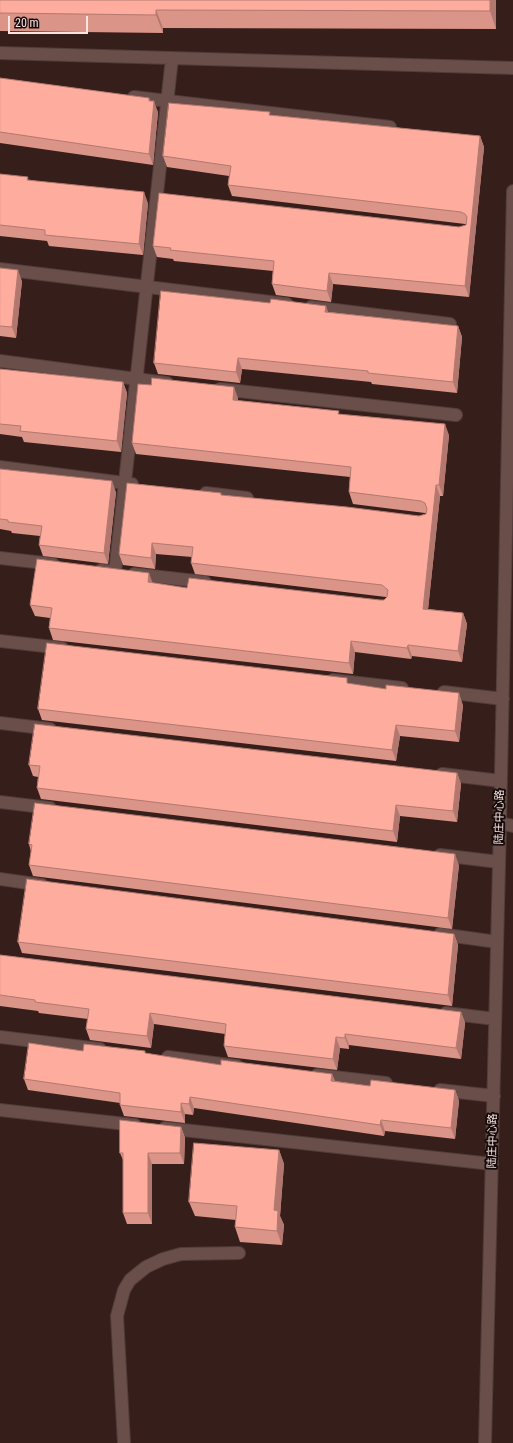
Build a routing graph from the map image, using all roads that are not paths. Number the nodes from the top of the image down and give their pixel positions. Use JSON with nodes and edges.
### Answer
{"nodes":[{"id":1,"x":0,"y":54,"type":"edge"},
{"id":2,"x":172,"y":58,"type":"junction"},
{"id":3,"x":513,"y":68,"type":"edge"},
{"id":4,"x":122,"y":96,"type":"edge"},
{"id":5,"x":168,"y":101,"type":"junction"},
{"id":6,"x":403,"y":129,"type":"edge"},
{"id":7,"x":513,"y":191,"type":"edge"},
{"id":8,"x":0,"y":269,"type":"edge"},
{"id":9,"x":147,"y":287,"type":"junction"},
{"id":10,"x":450,"y":324,"type":"edge"},
{"id":11,"x":0,"y":362,"type":"edge"},
{"id":12,"x":136,"y":379,"type":"junction"},
{"id":13,"x":175,"y":384,"type":"edge"},
{"id":14,"x":207,"y":387,"type":"edge"},
{"id":15,"x":456,"y":415,"type":"dead end"},
{"id":16,"x":0,"y":467,"type":"edge"},
{"id":17,"x":125,"y":483,"type":"junction"},
{"id":18,"x":141,"y":485,"type":"edge"},
{"id":19,"x":196,"y":492,"type":"edge"},
{"id":20,"x":259,"y":499,"type":"edge"},
{"id":21,"x":0,"y":558,"type":"edge"},
{"id":22,"x":61,"y":565,"type":"edge"},
{"id":23,"x":92,"y":569,"type":"edge"},
{"id":24,"x":115,"y":572,"type":"junction"},
{"id":25,"x":215,"y":584,"type":"edge"},
{"id":26,"x":0,"y":641,"type":"edge"},
{"id":27,"x":71,"y":649,"type":"edge"},
{"id":28,"x":322,"y":678,"type":"edge"},
{"id":29,"x":416,"y":689,"type":"edge"},
{"id":30,"x":432,"y":691,"type":"edge"},
{"id":31,"x":502,"y":699,"type":"junction"},
{"id":32,"x":0,"y":723,"type":"edge"},
{"id":33,"x":63,"y":730,"type":"edge"},
{"id":34,"x":431,"y":773,"type":"edge"},
{"id":35,"x":501,"y":781,"type":"junction"},
{"id":36,"x":0,"y":802,"type":"edge"},
{"id":37,"x":63,"y":810,"type":"edge"},
{"id":38,"x":500,"y":823,"type":"junction"},
{"id":39,"x":513,"y":826,"type":"edge"},
{"id":40,"x":428,"y":853,"type":"edge"},
{"id":41,"x":499,"y":862,"type":"junction"},
{"id":42,"x":0,"y":879,"type":"edge"},
{"id":43,"x":55,"y":886,"type":"edge"},
{"id":44,"x":426,"y":933,"type":"edge"},
{"id":45,"x":497,"y":942,"type":"junction"},
{"id":46,"x":432,"y":1011,"type":"edge"},
{"id":47,"x":496,"y":1019,"type":"junction"},
{"id":48,"x":0,"y":1037,"type":"edge"},
{"id":49,"x":110,"y":1050,"type":"edge"},
{"id":50,"x":157,"y":1056,"type":"edge"},
{"id":51,"x":251,"y":1067,"type":"edge"},
{"id":52,"x":306,"y":1074,"type":"edge"},
{"id":53,"x":400,"y":1085,"type":"edge"},
{"id":54,"x":431,"y":1089,"type":"edge"},
{"id":55,"x":494,"y":1096,"type":"junction"},
{"id":56,"x":0,"y":1110,"type":"edge"},
{"id":57,"x":492,"y":1164,"type":"junction"},
{"id":58,"x":239,"y":1253,"type":"dead end"},
{"id":59,"x":124,"y":1443,"type":"edge"},
{"id":60,"x":485,"y":1443,"type":"edge"}],
"edges":[{"from":1,"to":2,"type":"street"},
{"from":2,"to":3,"type":"street"},
{"from":2,"to":5,"type":"street"},
{"from":4,"to":5,"type":"street"},
{"from":5,"to":6,"type":"street"},
{"from":5,"to":9,"type":"street"},
{"from":7,"to":31,"type":"street","name":"陆庄中心路"},
{"from":8,"to":9,"type":"street"},
{"from":9,"to":10,"type":"street"},
{"from":9,"to":12,"type":"street"},
{"from":11,"to":12,"type":"street"},
{"from":12,"to":13,"type":"street"},
{"from":12,"to":17,"type":"street"},
{"from":14,"to":15,"type":"street"},
{"from":16,"to":17,"type":"street"},
{"from":17,"to":18,"type":"street"},
{"from":17,"to":24,"type":"street"},
{"from":19,"to":20,"type":"street"},
{"from":21,"to":22,"type":"street"},
{"from":23,"to":24,"type":"street"},
{"from":24,"to":25,"type":"street"},
{"from":26,"to":27,"type":"street"},
{"from":28,"to":29,"type":"street"},
{"from":30,"to":31,"type":"street"},
{"from":31,"to":35,"type":"street","name":"陆庄中心路"},
{"from":32,"to":33,"type":"street"},
{"from":34,"to":35,"type":"street"},
{"from":35,"to":38,"type":"street","name":"陆庄中心路"},
{"from":36,"to":37,"type":"street"},
{"from":38,"to":39,"type":"street"},
{"from":38,"to":41,"type":"street","name":"陆庄中心路"},
{"from":40,"to":41,"type":"street"},
{"from":41,"to":45,"type":"street","name":"陆庄中心路"},
{"from":42,"to":43,"type":"street"},
{"from":44,"to":45,"type":"street"},
{"from":45,"to":47,"type":"street","name":"陆庄中心路"},
{"from":46,"to":47,"type":"street"},
{"from":47,"to":55,"type":"street","name":"陆庄中心路"},
{"from":48,"to":49,"type":"street"},
{"from":50,"to":51,"type":"street"},
{"from":52,"to":53,"type":"street"},
{"from":54,"to":55,"type":"street"},
{"from":55,"to":57,"type":"street","name":"陆庄中心路"},
{"from":56,"to":57,"type":"street"},
{"from":57,"to":60,"type":"street","name":"陆庄中心路"},
{"from":58,"to":59,"type":"street"}]}
